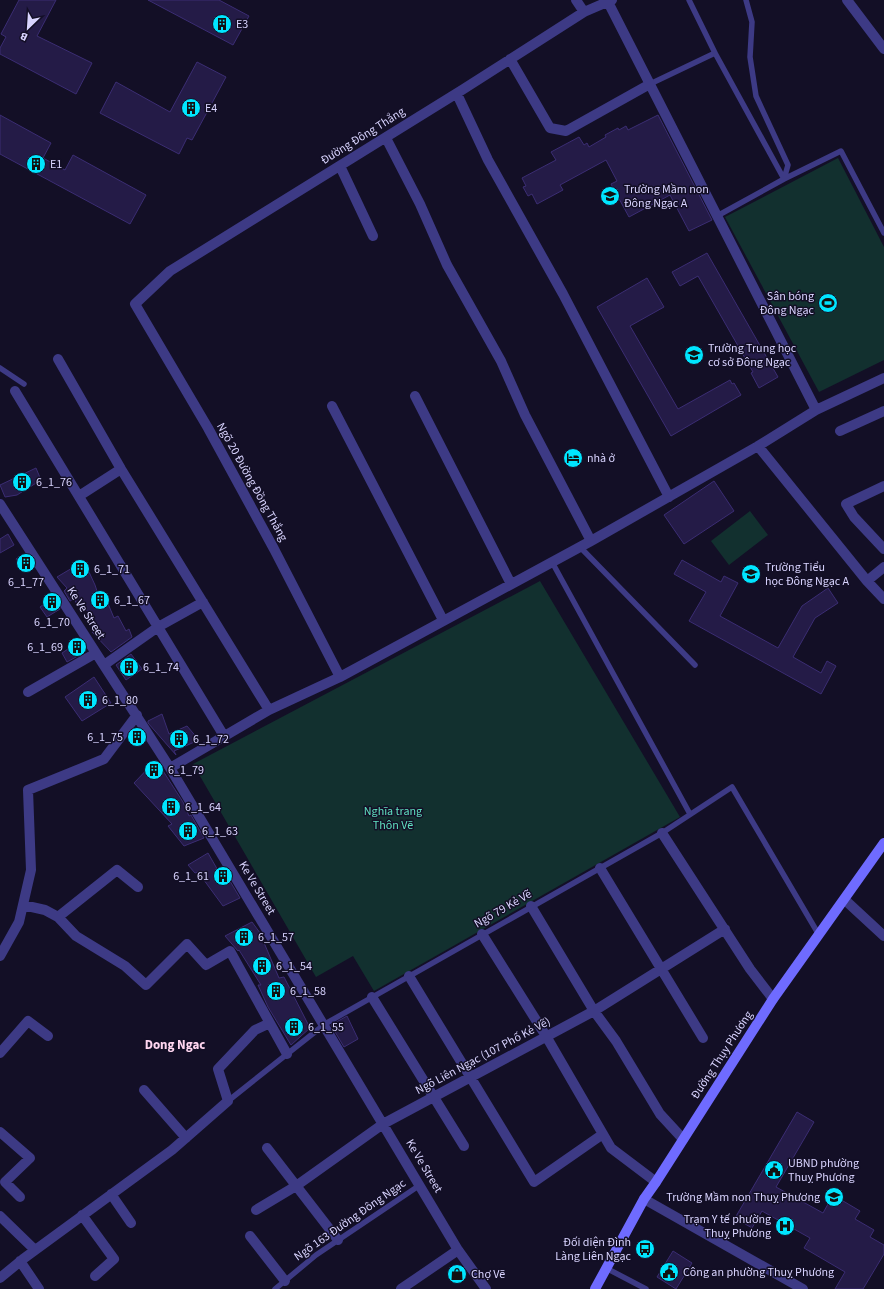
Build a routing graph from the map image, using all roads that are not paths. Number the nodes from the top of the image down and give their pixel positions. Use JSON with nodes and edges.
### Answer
{"nodes":[{"id":1,"x":576,"y":0,"type":"edge"},
{"id":2,"x":689,"y":0,"type":"edge"},
{"id":3,"x":746,"y":0,"type":"edge"},
{"id":4,"x":847,"y":0,"type":"edge"},
{"id":5,"x":610,"y":1,"type":"edge"},
{"id":6,"x":584,"y":12,"type":"junction"},
{"id":7,"x":884,"y":48,"type":"edge"},
{"id":8,"x":715,"y":54,"type":"junction"},
{"id":9,"x":510,"y":59,"type":"junction"},
{"id":10,"x":650,"y":84,"type":"junction"},
{"id":11,"x":457,"y":94,"type":"junction"},
{"id":12,"x":386,"y":138,"type":"junction"},
{"id":13,"x":340,"y":166,"type":"junction"},
{"id":14,"x":784,"y":179,"type":"junction"},
{"id":15,"x":717,"y":216,"type":"junction"},
{"id":16,"x":884,"y":233,"type":"edge"},
{"id":17,"x":373,"y":236,"type":"dead end"},
{"id":18,"x":135,"y":304,"type":"joint"},
{"id":19,"x":58,"y":359,"type":"dead end"},
{"id":20,"x":0,"y":368,"type":"edge"},
{"id":21,"x":884,"y":378,"type":"edge"},
{"id":22,"x":24,"y":384,"type":"dead end"},
{"id":23,"x":15,"y":391,"type":"dead end"},
{"id":24,"x":415,"y":396,"type":"dead end"},
{"id":25,"x":332,"y":406,"type":"dead end"},
{"id":26,"x":816,"y":410,"type":"junction"},
{"id":27,"x":884,"y":411,"type":"edge"},
{"id":28,"x":840,"y":431,"type":"dead end"},
{"id":29,"x":758,"y":446,"type":"junction"},
{"id":30,"x":121,"y":469,"type":"junction"},
{"id":31,"x":884,"y":486,"type":"edge"},
{"id":32,"x":79,"y":496,"type":"junction"},
{"id":33,"x":669,"y":497,"type":"junction"},
{"id":34,"x":0,"y":504,"type":"edge"},
{"id":35,"x":591,"y":541,"type":"junction"},
{"id":36,"x":580,"y":547,"type":"junction"},
{"id":37,"x":884,"y":549,"type":"edge"},
{"id":38,"x":552,"y":562,"type":"junction"},
{"id":39,"x":884,"y":566,"type":"edge"},
{"id":40,"x":867,"y":581,"type":"junction"},
{"id":41,"x":511,"y":584,"type":"junction"},
{"id":42,"x":884,"y":599,"type":"edge"},
{"id":43,"x":202,"y":602,"type":"junction"},
{"id":44,"x":443,"y":620,"type":"junction"},
{"id":45,"x":158,"y":627,"type":"junction"},
{"id":46,"x":96,"y":653,"type":"junction"},
{"id":47,"x":104,"y":665,"type":"junction"},
{"id":48,"x":695,"y":665,"type":"dead end"},
{"id":49,"x":340,"y":677,"type":"junction"},
{"id":50,"x":28,"y":692,"type":"dead end"},
{"id":51,"x":269,"y":710,"type":"junction"},
{"id":52,"x":137,"y":716,"type":"junction"},
{"id":53,"x":224,"y":736,"type":"junction"},
{"id":54,"x":170,"y":768,"type":"junction"},
{"id":55,"x":690,"y":814,"type":"junction"},
{"id":56,"x":662,"y":833,"type":"junction"},
{"id":57,"x":884,"y":843,"type":"edge"},
{"id":58,"x":600,"y":868,"type":"junction"},
{"id":59,"x":138,"y":887,"type":"dead end"},
{"id":60,"x":845,"y":900,"type":"junction"},
{"id":61,"x":23,"y":905,"type":"junction"},
{"id":62,"x":531,"y":906,"type":"junction"},
{"id":63,"x":58,"y":917,"type":"junction"},
{"id":64,"x":725,"y":929,"type":"junction"},
{"id":65,"x":482,"y":934,"type":"junction"},
{"id":66,"x":819,"y":935,"type":"junction"},
{"id":67,"x":884,"y":936,"type":"edge"},
{"id":68,"x":0,"y":955,"type":"edge"},
{"id":69,"x":662,"y":968,"type":"junction"},
{"id":70,"x":409,"y":976,"type":"junction"},
{"id":71,"x":372,"y":998,"type":"junction"},
{"id":72,"x":773,"y":999,"type":"junction"},
{"id":73,"x":594,"y":1011,"type":"junction"},
{"id":74,"x":270,"y":1022,"type":"junction"},
{"id":75,"x":324,"y":1024,"type":"junction"},
{"id":76,"x":48,"y":1036,"type":"dead end"},
{"id":77,"x":546,"y":1036,"type":"junction"},
{"id":78,"x":703,"y":1038,"type":"dead end"},
{"id":79,"x":0,"y":1054,"type":"edge"},
{"id":80,"x":287,"y":1054,"type":"junction"},
{"id":81,"x":470,"y":1077,"type":"junction"},
{"id":82,"x":144,"y":1090,"type":"dead end"},
{"id":83,"x":433,"y":1097,"type":"junction"},
{"id":84,"x":228,"y":1101,"type":"junction"},
{"id":85,"x":383,"y":1124,"type":"junction"},
{"id":86,"x":0,"y":1132,"type":"edge"},
{"id":87,"x":603,"y":1134,"type":"junction"},
{"id":88,"x":186,"y":1138,"type":"junction"},
{"id":89,"x":684,"y":1139,"type":"junction"},
{"id":90,"x":464,"y":1146,"type":"dead end"},
{"id":91,"x":267,"y":1148,"type":"dead end"},
{"id":92,"x":656,"y":1182,"type":"junction"},
{"id":93,"x":420,"y":1185,"type":"junction"},
{"id":94,"x":296,"y":1186,"type":"junction"},
{"id":95,"x":111,"y":1194,"type":"junction"},
{"id":96,"x":20,"y":1197,"type":"dead end"},
{"id":97,"x":644,"y":1199,"type":"junction"},
{"id":98,"x":256,"y":1210,"type":"dead end"},
{"id":99,"x":82,"y":1215,"type":"junction"},
{"id":100,"x":0,"y":1216,"type":"edge"},
{"id":101,"x":131,"y":1223,"type":"dead end"},
{"id":102,"x":250,"y":1236,"type":"dead end"},
{"id":103,"x":338,"y":1240,"type":"junction"},
{"id":104,"x":35,"y":1250,"type":"junction"},
{"id":105,"x":458,"y":1250,"type":"junction"},
{"id":106,"x":20,"y":1261,"type":"junction"},
{"id":107,"x":606,"y":1268,"type":"junction"},
{"id":108,"x":95,"y":1276,"type":"dead end"},
{"id":109,"x":0,"y":1278,"type":"edge"},
{"id":110,"x":285,"y":1280,"type":"junction"},
{"id":111,"x":39,"y":1289,"type":"edge"},
{"id":112,"x":275,"y":1289,"type":"edge"},
{"id":113,"x":401,"y":1289,"type":"edge"},
{"id":114,"x":486,"y":1289,"type":"edge"},
{"id":115,"x":595,"y":1289,"type":"edge"},
{"id":116,"x":646,"y":1289,"type":"edge"},
{"id":117,"x":803,"y":1289,"type":"edge"}],
"edges":[{"from":1,"to":6,"type":"street"},
{"from":2,"to":8,"type":"lane"},
{"from":3,"to":14,"type":"lane"},
{"from":4,"to":7,"type":"street"},
{"from":5,"to":6,"type":"street","name":"Đường Đông Thắng"},
{"from":5,"to":10,"type":"street"},
{"from":6,"to":9,"type":"street","name":"Đường Đông Thắng"},
{"from":8,"to":10,"type":"lane"},
{"from":8,"to":14,"type":"lane"},
{"from":9,"to":10,"type":"street"},
{"from":9,"to":11,"type":"street","name":"Đường Đông Thắng"},
{"from":10,"to":15,"type":"street"},
{"from":11,"to":12,"type":"street","name":"Đường Đông Thắng"},
{"from":11,"to":33,"type":"street"},
{"from":12,"to":13,"type":"street","name":"Đường Đông Thắng"},
{"from":12,"to":35,"type":"street"},
{"from":13,"to":17,"type":"street"},
{"from":13,"to":18,"type":"street","name":"Đường Đông Thắng"},
{"from":14,"to":15,"type":"lane"},
{"from":14,"to":16,"type":"lane"},
{"from":15,"to":26,"type":"street"},
{"from":18,"to":49,"type":"street","name":"Ngõ 20 Đường Đồng Thắng"},
{"from":19,"to":30,"type":"street"},
{"from":20,"to":22,"type":"lane"},
{"from":21,"to":26,"type":"street"},
{"from":23,"to":32,"type":"street"},
{"from":24,"to":41,"type":"street"},
{"from":25,"to":44,"type":"street"},
{"from":26,"to":29,"type":"street"},
{"from":27,"to":28,"type":"street"},
{"from":29,"to":33,"type":"street"},
{"from":29,"to":40,"type":"street"},
{"from":30,"to":32,"type":"street"},
{"from":30,"to":43,"type":"street"},
{"from":31,"to":37,"type":"street"},
{"from":32,"to":45,"type":"street"},
{"from":33,"to":35,"type":"street"},
{"from":34,"to":46,"type":"street","name":"Ke Ve Street"},
{"from":35,"to":36,"type":"street"},
{"from":36,"to":38,"type":"street"},
{"from":36,"to":48,"type":"lane"},
{"from":38,"to":41,"type":"street"},
{"from":38,"to":55,"type":"lane"},
{"from":39,"to":40,"type":"street"},
{"from":40,"to":42,"type":"street"},
{"from":41,"to":44,"type":"street"},
{"from":43,"to":45,"type":"street"},
{"from":43,"to":51,"type":"street"},
{"from":44,"to":49,"type":"street"},
{"from":45,"to":47,"type":"street"},
{"from":45,"to":53,"type":"street"},
{"from":46,"to":47,"type":"street","name":"Ke Ve Street"},
{"from":46,"to":50,"type":"street"},
{"from":47,"to":52,"type":"street","name":"Ke Ve Street"},
{"from":49,"to":51,"type":"street"},
{"from":51,"to":53,"type":"street"},
{"from":52,"to":54,"type":"street","name":"Ke Ve Street"},
{"from":52,"to":61,"type":"street"},
{"from":53,"to":54,"type":"street"},
{"from":54,"to":75,"type":"street","name":"Ke Ve Street"},
{"from":55,"to":56,"type":"lane","name":"Ngõ 79 Kẻ Vẽ"},
{"from":55,"to":66,"type":"lane","name":"Ngõ 79 Kẻ Vẽ"},
{"from":56,"to":58,"type":"lane","name":"Ngõ 79 Kẻ Vẽ"},
{"from":56,"to":64,"type":"street"},
{"from":57,"to":60,"type":"main road","name":"Đường Thụy Phương"},
{"from":58,"to":62,"type":"lane","name":"Ngõ 79 Kẻ Vẽ"},
{"from":58,"to":69,"type":"street"},
{"from":59,"to":63,"type":"street"},
{"from":60,"to":66,"type":"main road","name":"Đường Thụy Phương"},
{"from":60,"to":67,"type":"street"},
{"from":61,"to":63,"type":"street"},
{"from":61,"to":68,"type":"street"},
{"from":62,"to":65,"type":"lane","name":"Ngõ 79 Kẻ Vẽ"},
{"from":62,"to":73,"type":"street"},
{"from":63,"to":74,"type":"street"},
{"from":64,"to":69,"type":"street","name":"Ngõ Liên Ngạc (107 Phố Kẻ Vẽ)"},
{"from":64,"to":72,"type":"street"},
{"from":65,"to":70,"type":"lane","name":"Ngõ 79 Kẻ Vẽ"},
{"from":65,"to":77,"type":"street"},
{"from":66,"to":72,"type":"main road","name":"Đường Thụy Phương"},
{"from":69,"to":73,"type":"street","name":"Ngõ Liên Ngạc (107 Phố Kẻ Vẽ)"},
{"from":69,"to":78,"type":"street"},
{"from":70,"to":71,"type":"lane","name":"Ngõ 79 Kẻ Vẽ"},
{"from":70,"to":81,"type":"street"},
{"from":71,"to":75,"type":"lane","name":"Ngõ 79 Kẻ Vẽ"},
{"from":71,"to":83,"type":"street"},
{"from":72,"to":89,"type":"main road","name":"Đường Thụy Phương"},
{"from":73,"to":77,"type":"street","name":"Ngõ Liên Ngạc (107 Phố Kẻ Vẽ)"},
{"from":73,"to":89,"type":"street"},
{"from":74,"to":80,"type":"street"},
{"from":74,"to":84,"type":"street"},
{"from":75,"to":80,"type":"lane","name":"Ngõ 79 Kẻ Vẽ"},
{"from":75,"to":85,"type":"street","name":"Ke Ve Street"},
{"from":76,"to":79,"type":"street"},
{"from":77,"to":81,"type":"street","name":"Ngõ Liên Ngạc (107 Phố Kẻ Vẽ)"},
{"from":77,"to":87,"type":"street"},
{"from":80,"to":84,"type":"lane","name":"Ngõ 79 Kẻ Vẽ"},
{"from":81,"to":83,"type":"street","name":"Ngõ Liên Ngạc (107 Phố Kẻ Vẽ)"},
{"from":81,"to":87,"type":"street"},
{"from":82,"to":88,"type":"street"},
{"from":83,"to":85,"type":"street","name":"Ngõ Liên Ngạc (107 Phố Kẻ Vẽ)"},
{"from":83,"to":90,"type":"street"},
{"from":84,"to":88,"type":"street"},
{"from":85,"to":93,"type":"street","name":"Ke Ve Street"},
{"from":85,"to":94,"type":"street","name":"Ngõ Liên Ngạc (107 Phố Kẻ Vẽ)"},
{"from":86,"to":96,"type":"street"},
{"from":87,"to":92,"type":"street"},
{"from":88,"to":95,"type":"street"},
{"from":89,"to":92,"type":"main road","name":"Đường Thụy Phương"},
{"from":91,"to":94,"type":"street"},
{"from":92,"to":97,"type":"main road","name":"Đường Thụy Phương"},
{"from":93,"to":103,"type":"lane","name":"Ngõ 163 Đường Đông Ngạc"},
{"from":93,"to":105,"type":"street","name":"Ke Ve Street"},
{"from":94,"to":98,"type":"street","name":"Ngõ Liên Ngạc (107 Phố Kẻ Vẽ)"},
{"from":94,"to":103,"type":"street"},
{"from":95,"to":99,"type":"street"},
{"from":95,"to":101,"type":"street"},
{"from":97,"to":107,"type":"main road","name":"Đường Thụy Phương"},
{"from":97,"to":117,"type":"street"},
{"from":99,"to":104,"type":"street"},
{"from":99,"to":108,"type":"street"},
{"from":100,"to":104,"type":"street"},
{"from":102,"to":110,"type":"street"},
{"from":103,"to":110,"type":"lane","name":"Ngõ 163 Đường Đông Ngạc"},
{"from":104,"to":106,"type":"street"},
{"from":105,"to":113,"type":"street"},
{"from":105,"to":114,"type":"street","name":"Ke Ve Street"},
{"from":106,"to":109,"type":"street"},
{"from":106,"to":111,"type":"street"},
{"from":107,"to":115,"type":"main road","name":"Đường Thụy Phương"},
{"from":107,"to":116,"type":"lane"},
{"from":110,"to":112,"type":"lane","name":"Ngõ 163 Đường Đông Ngạc"}]}
